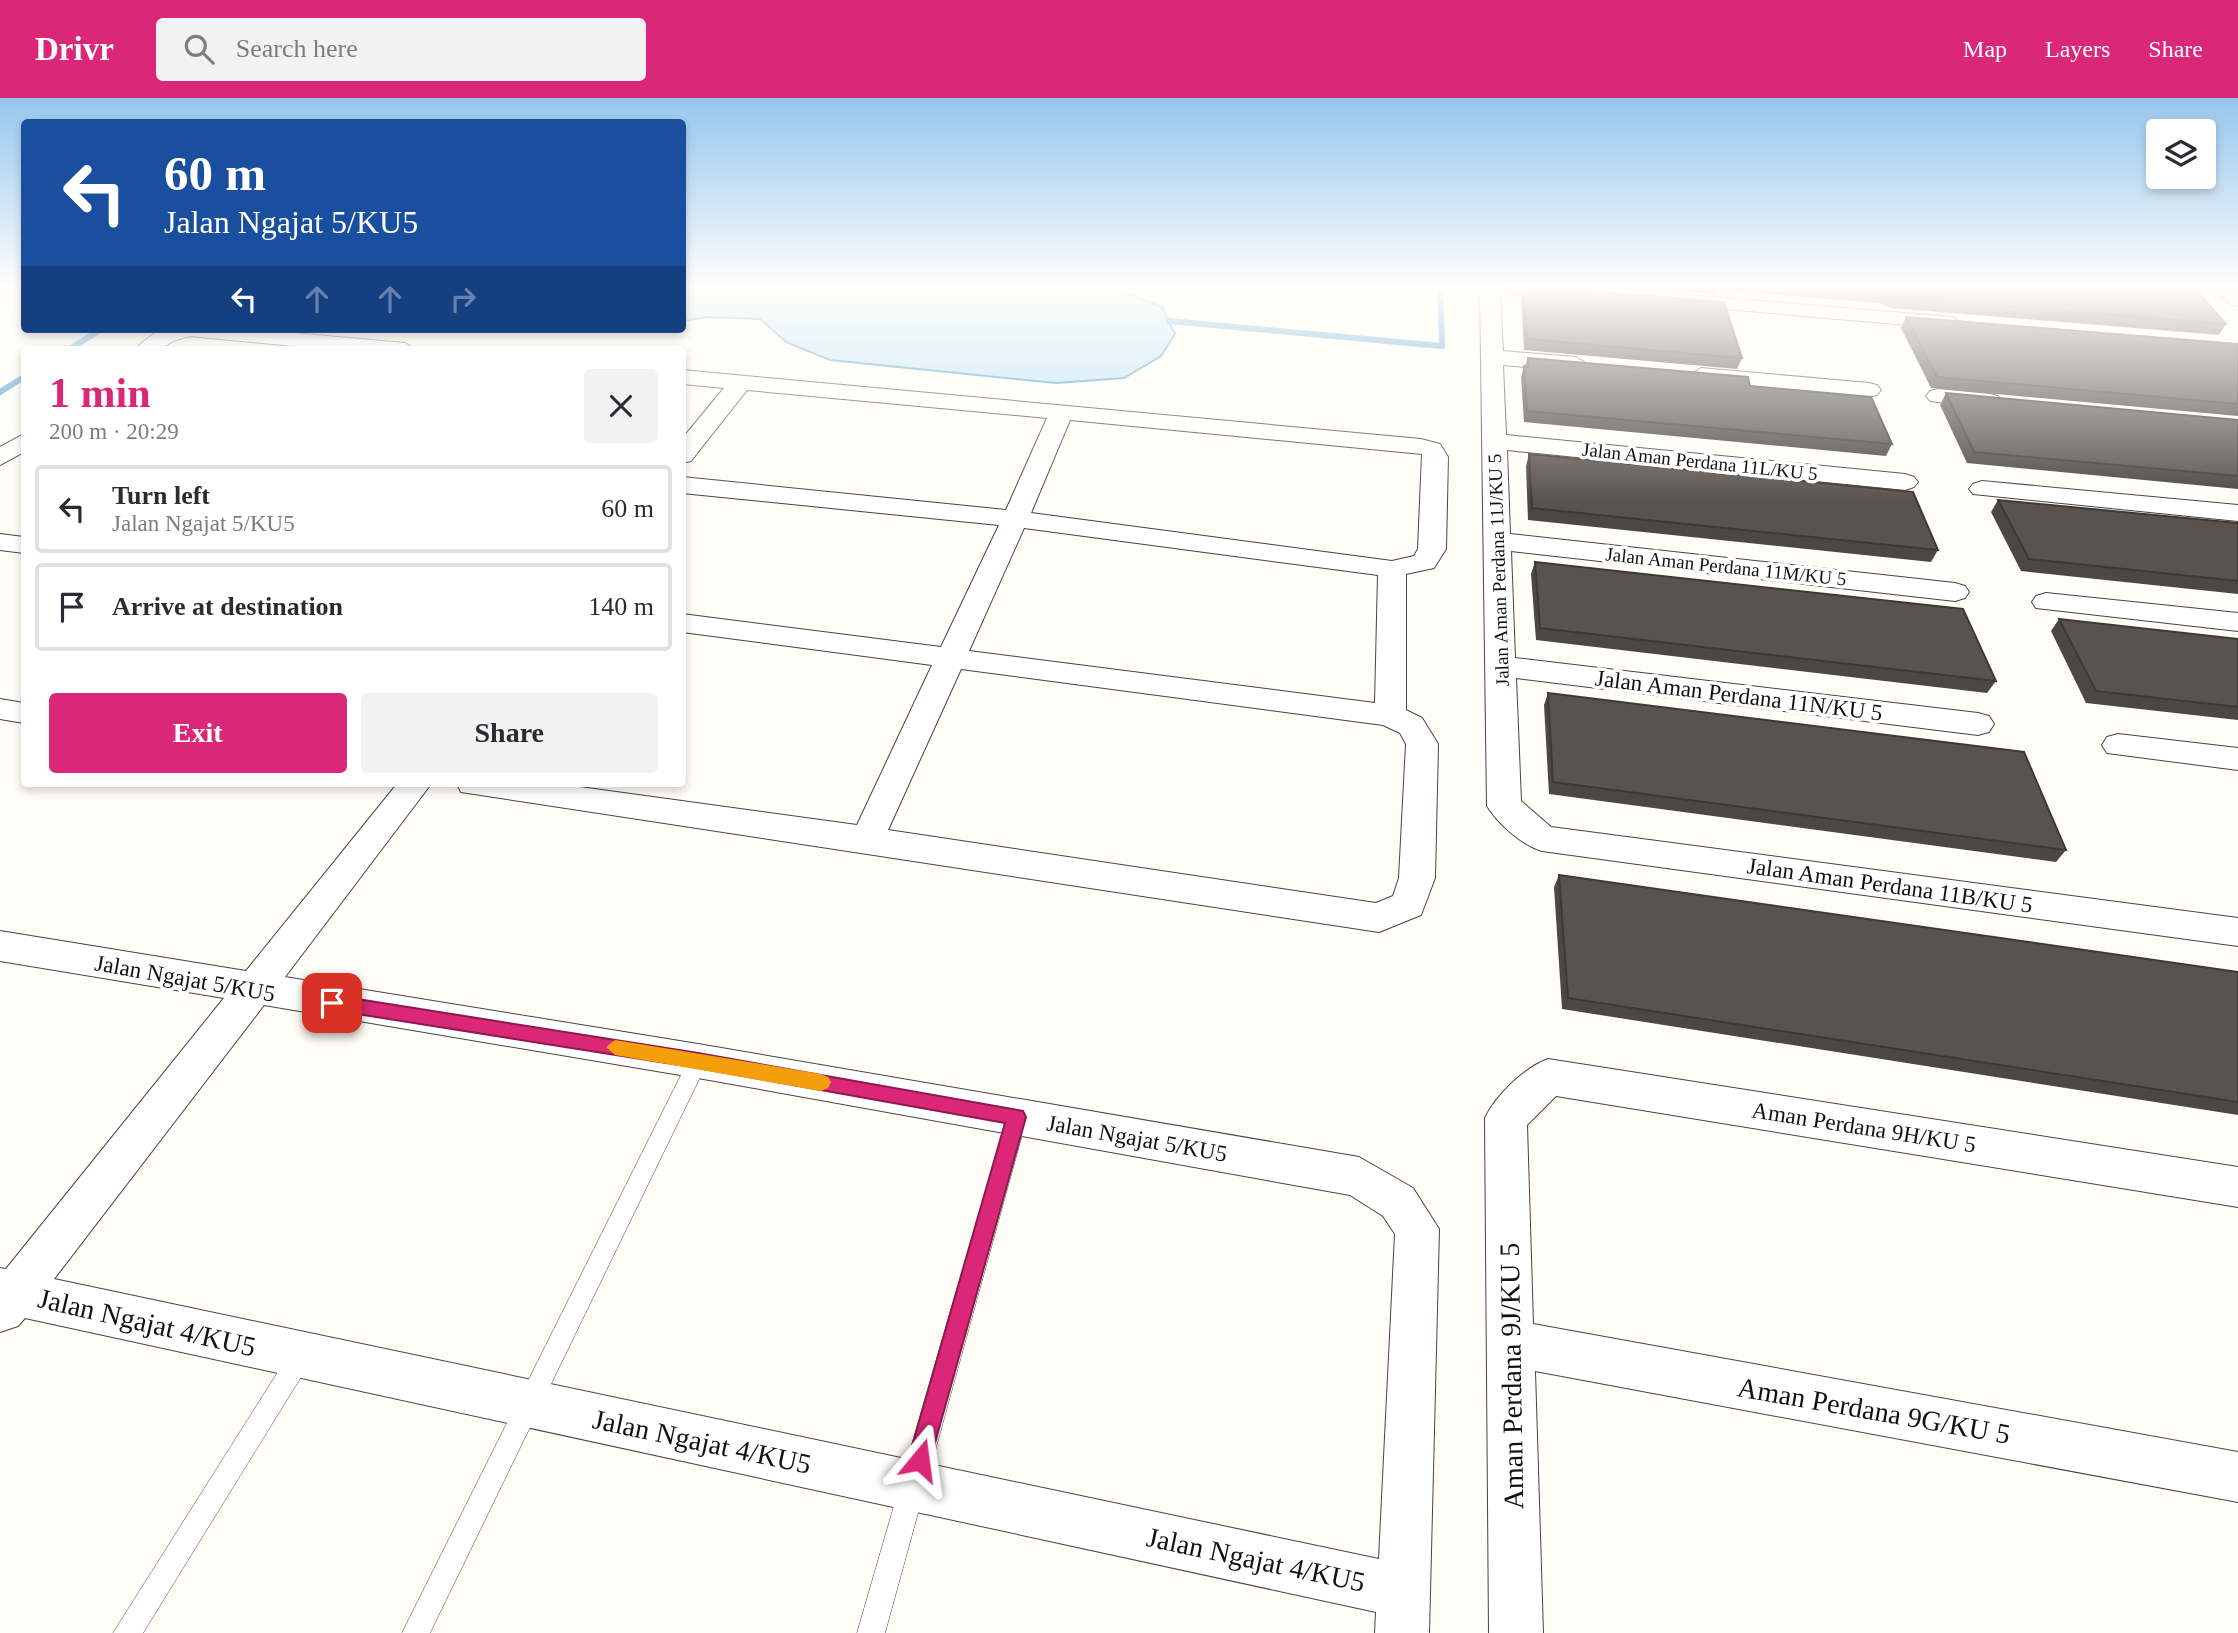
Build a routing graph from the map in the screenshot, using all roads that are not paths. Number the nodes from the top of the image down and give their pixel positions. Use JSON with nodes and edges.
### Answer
{"nodes":[{"id":1,"x":1492,"y":356,"type":"edge"},
{"id":2,"x":1499,"y":357,"type":"edge"},
{"id":3,"x":1604,"y":366,"type":"edge"},
{"id":4,"x":1674,"y":373,"type":"edge"},
{"id":5,"x":686,"y":377,"type":"edge"},
{"id":6,"x":741,"y":383,"type":"junction"},
{"id":7,"x":1869,"y":390,"type":"dead end"},
{"id":8,"x":1938,"y":397,"type":"dead end"},
{"id":9,"x":2006,"y":402,"type":"edge"},
{"id":10,"x":1062,"y":411,"type":"junction"},
{"id":11,"x":1494,"y":441,"type":"junction"},
{"id":12,"x":21,"y":443,"type":"edge"},
{"id":13,"x":686,"y":451,"type":"edge"},
{"id":14,"x":0,"y":457,"type":"edge"},
{"id":15,"x":1905,"y":482,"type":"dead end"},
{"id":16,"x":686,"y":485,"type":"edge"},
{"id":17,"x":1982,"y":489,"type":"dead end"},
{"id":18,"x":2238,"y":513,"type":"edge"},
{"id":19,"x":1015,"y":520,"type":"junction"},
{"id":20,"x":1497,"y":541,"type":"junction"},
{"id":21,"x":0,"y":542,"type":"edge"},
{"id":22,"x":21,"y":545,"type":"edge"},
{"id":23,"x":1392,"y":569,"type":"junction"},
{"id":24,"x":1955,"y":592,"type":"dead end"},
{"id":25,"x":2046,"y":601,"type":"dead end"},
{"id":26,"x":2238,"y":622,"type":"edge"},
{"id":27,"x":686,"y":623,"type":"edge"},
{"id":28,"x":953,"y":656,"type":"junction"},
{"id":29,"x":1500,"y":666,"type":"junction"},
{"id":30,"x":0,"y":709,"type":"edge"},
{"id":31,"x":21,"y":712,"type":"edge"},
{"id":32,"x":1390,"y":715,"type":"junction"},
{"id":33,"x":1978,"y":724,"type":"dead end"},
{"id":34,"x":2118,"y":745,"type":"dead end"},
{"id":35,"x":2238,"y":759,"type":"edge"},
{"id":36,"x":413,"y":787,"type":"edge"},
{"id":37,"x":494,"y":787,"type":"edge"},
{"id":38,"x":1542,"y":838,"type":"joint"},
{"id":39,"x":867,"y":839,"type":"junction"},
{"id":40,"x":2238,"y":932,"type":"edge"},
{"id":41,"x":0,"y":946,"type":"edge"},
{"id":42,"x":254,"y":990,"type":"junction"},
{"id":43,"x":698,"y":1061,"type":"junction"},
{"id":44,"x":1017,"y":1117,"type":"junction"},
{"id":45,"x":1506,"y":1118,"type":"joint"},
{"id":46,"x":2238,"y":1186,"type":"edge"},
{"id":47,"x":5,"y":1298,"type":"edge"},
{"id":48,"x":1510,"y":1343,"type":"junction"},
{"id":49,"x":300,"y":1356,"type":"junction"},
{"id":50,"x":531,"y":1404,"type":"junction"},
{"id":51,"x":2238,"y":1477,"type":"edge"},
{"id":52,"x":912,"y":1486,"type":"junction"},
{"id":53,"x":1403,"y":1612,"type":"edge"},
{"id":54,"x":127,"y":1633,"type":"edge"},
{"id":55,"x":416,"y":1633,"type":"edge"},
{"id":56,"x":871,"y":1633,"type":"edge"},
{"id":57,"x":1516,"y":1633,"type":"edge"}],
"edges":[{"from":1,"to":11,"type":"street","name":"Jalan Aman Perdana 11J/KU 5"},
{"from":2,"to":3,"type":"street"},
{"from":4,"to":7,"type":"street"},
{"from":5,"to":6,"type":"street"},
{"from":6,"to":10,"type":"street"},
{"from":6,"to":13,"type":"street"},
{"from":8,"to":9,"type":"street"},
{"from":10,"to":19,"type":"street"},
{"from":10,"to":23,"type":"street"},
{"from":11,"to":15,"type":"street","name":"Jalan Aman Perdana 11L/KU 5"},
{"from":11,"to":20,"type":"street","name":"Jalan Aman Perdana 11J/KU 5"},
{"from":12,"to":14,"type":"street"},
{"from":16,"to":19,"type":"street"},
{"from":17,"to":18,"type":"street"},
{"from":19,"to":23,"type":"street"},
{"from":19,"to":28,"type":"street"},
{"from":20,"to":24,"type":"street","name":"Jalan Aman Perdana 11M/KU 5"},
{"from":20,"to":29,"type":"street","name":"Jalan Aman Perdana 11J/KU 5"},
{"from":21,"to":22,"type":"street"},
{"from":23,"to":32,"type":"street"},
{"from":25,"to":26,"type":"street"},
{"from":27,"to":28,"type":"street"},
{"from":28,"to":32,"type":"street"},
{"from":28,"to":39,"type":"street"},
{"from":29,"to":33,"type":"street","name":"Jalan Aman Perdana 11N/KU 5"},
{"from":29,"to":38,"type":"street","name":"Jalan Aman Perdana 11J/KU 5"},
{"from":30,"to":31,"type":"street"},
{"from":32,"to":39,"type":"street"},
{"from":34,"to":35,"type":"street"},
{"from":36,"to":42,"type":"street"},
{"from":37,"to":39,"type":"street"},
{"from":38,"to":40,"type":"street","name":"Jalan Aman Perdana 11B/KU 5"},
{"from":41,"to":42,"type":"street","name":"Jalan Ngajat 5/KU5"},
{"from":42,"to":43,"type":"street","name":"Jalan Ngajat 5/KU5"},
{"from":42,"to":47,"type":"street"},
{"from":43,"to":44,"type":"street","name":"Jalan Ngajat 5/KU5"},
{"from":43,"to":50,"type":"lane"},
{"from":44,"to":52,"type":"lane"},
{"from":44,"to":53,"type":"street","name":"Jalan Ngajat 5/KU5"},
{"from":45,"to":46,"type":"street","name":"Aman Perdana 9H/KU 5"},
{"from":45,"to":48,"type":"street","name":"Aman Perdana 9J/KU 5"},
{"from":47,"to":49,"type":"street","name":"Jalan Ngajat 4/KU5"},
{"from":48,"to":51,"type":"street","name":"Aman Perdana 9G/KU 5"},
{"from":48,"to":57,"type":"street","name":"Aman Perdana 9J/KU 5"},
{"from":49,"to":50,"type":"street","name":"Jalan Ngajat 4/KU5"},
{"from":49,"to":54,"type":"lane"},
{"from":50,"to":52,"type":"street","name":"Jalan Ngajat 4/KU5"},
{"from":50,"to":55,"type":"lane"},
{"from":52,"to":53,"type":"street","name":"Jalan Ngajat 4/KU5"},
{"from":52,"to":56,"type":"lane"}]}
